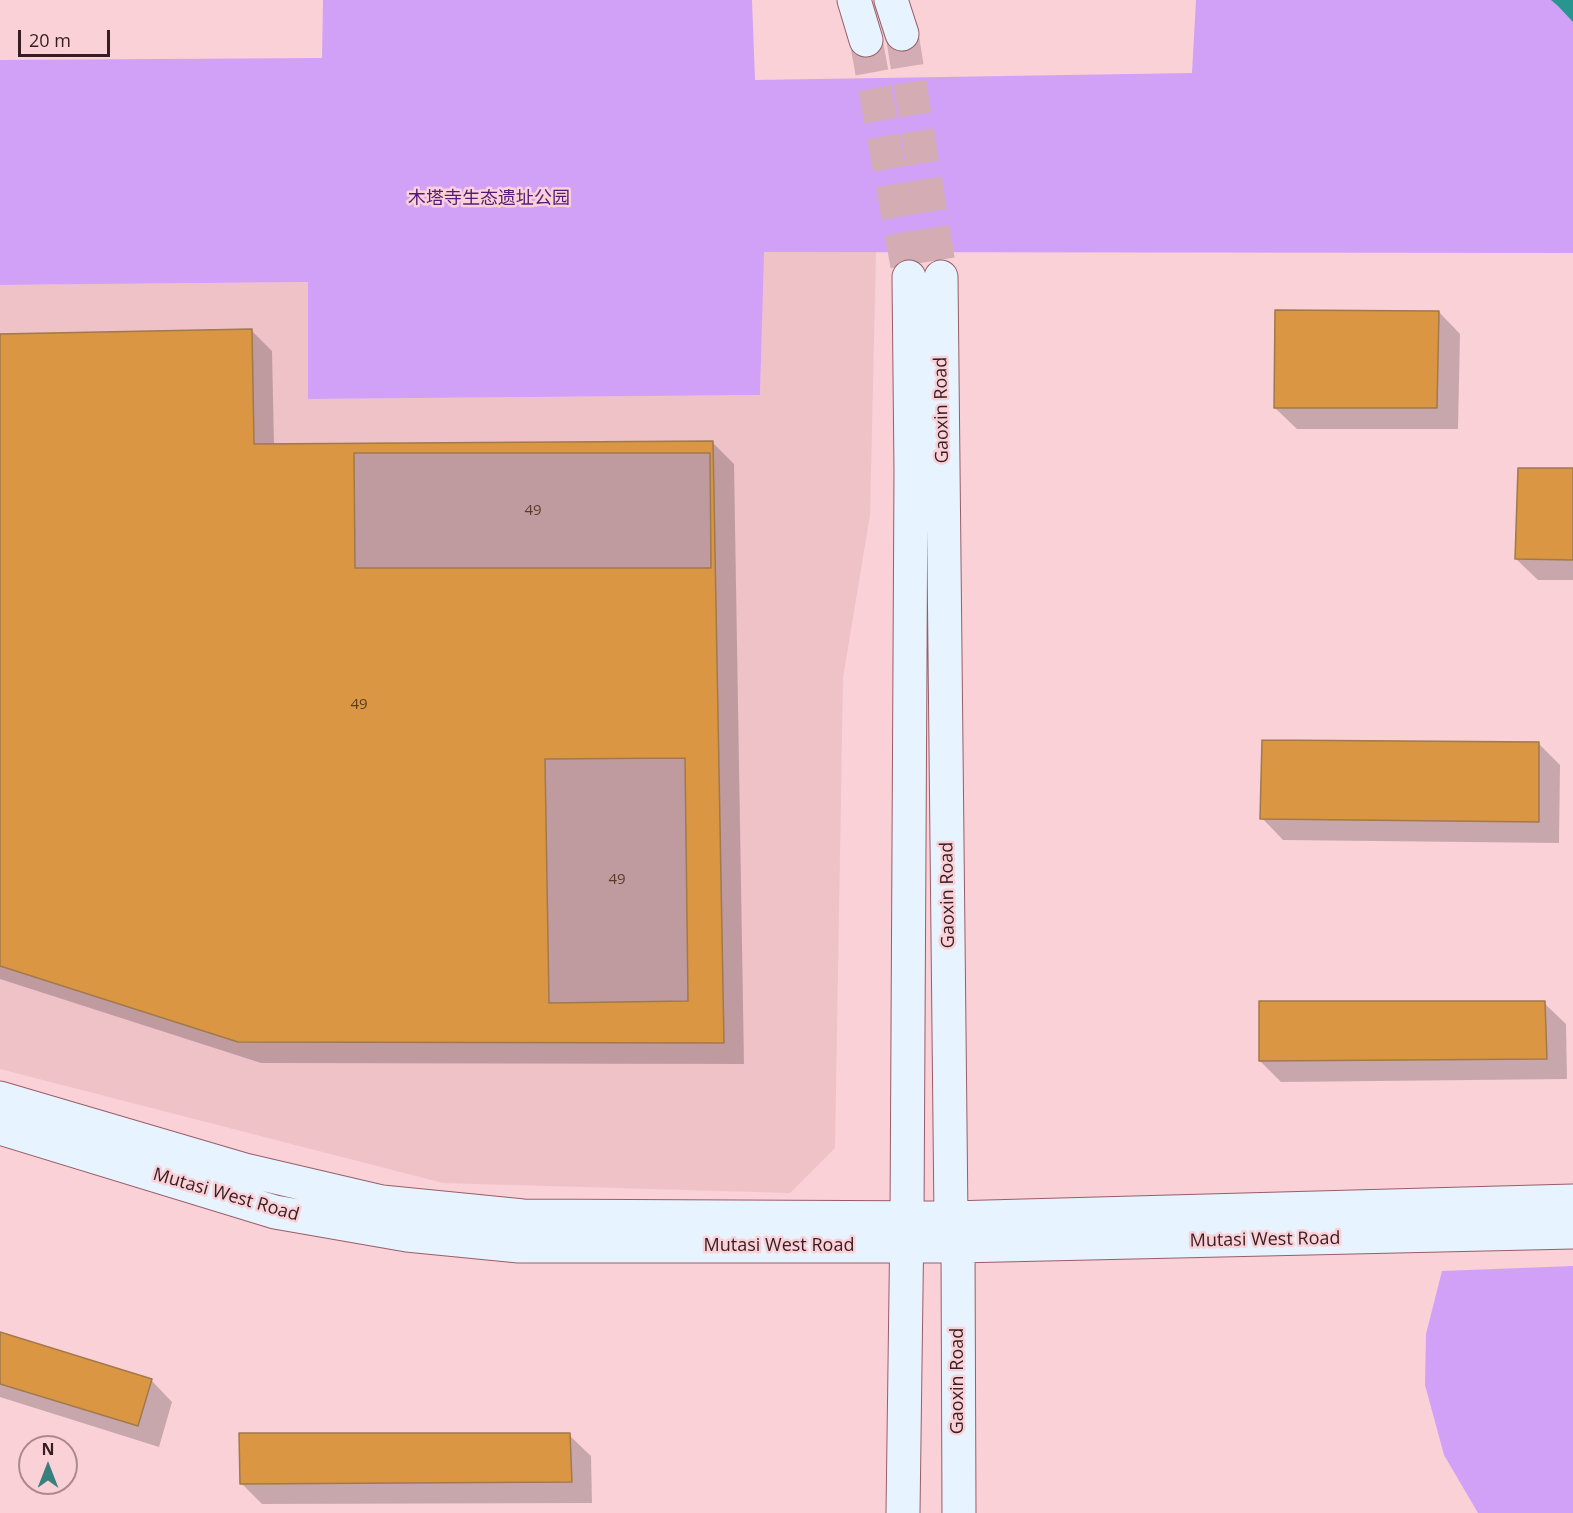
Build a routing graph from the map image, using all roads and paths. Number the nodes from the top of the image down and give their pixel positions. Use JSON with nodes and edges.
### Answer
{"nodes":[{"id":1,"x":854,"y":0,"type":"edge"},
{"id":2,"x":891,"y":0,"type":"edge"},
{"id":3,"x":902,"y":34,"type":"tunnel mouth"},
{"id":4,"x":866,"y":40,"type":"tunnel mouth"},
{"id":5,"x":0,"y":1098,"type":"edge"},
{"id":6,"x":0,"y":1128,"type":"edge"},
{"id":7,"x":1573,"y":1201,"type":"edge"},
{"id":8,"x":906,"y":1231,"type":"junction"},
{"id":9,"x":955,"y":1232,"type":"junction"},
{"id":10,"x":1573,"y":1232,"type":"edge"},
{"id":11,"x":903,"y":1513,"type":"edge"},
{"id":12,"x":959,"y":1513,"type":"edge"}],
"edges":[{"from":1,"to":4,"type":"street"},
{"from":2,"to":3,"type":"street"},
{"from":5,"to":8,"type":"street","name":"Mutasi West Road"},
{"from":6,"to":8,"type":"street","name":"Mutasi West Road"},
{"from":7,"to":9,"type":"street","name":"Mutasi West Road"},
{"from":8,"to":9,"type":"street","name":"Mutasi West Road"},
{"from":8,"to":9,"type":"street","name":"Gaoxin Road"},
{"from":8,"to":11,"type":"street","name":"Gaoxin Road"},
{"from":9,"to":10,"type":"street","name":"Mutasi West Road"},
{"from":9,"to":12,"type":"street","name":"Gaoxin Road"}]}
